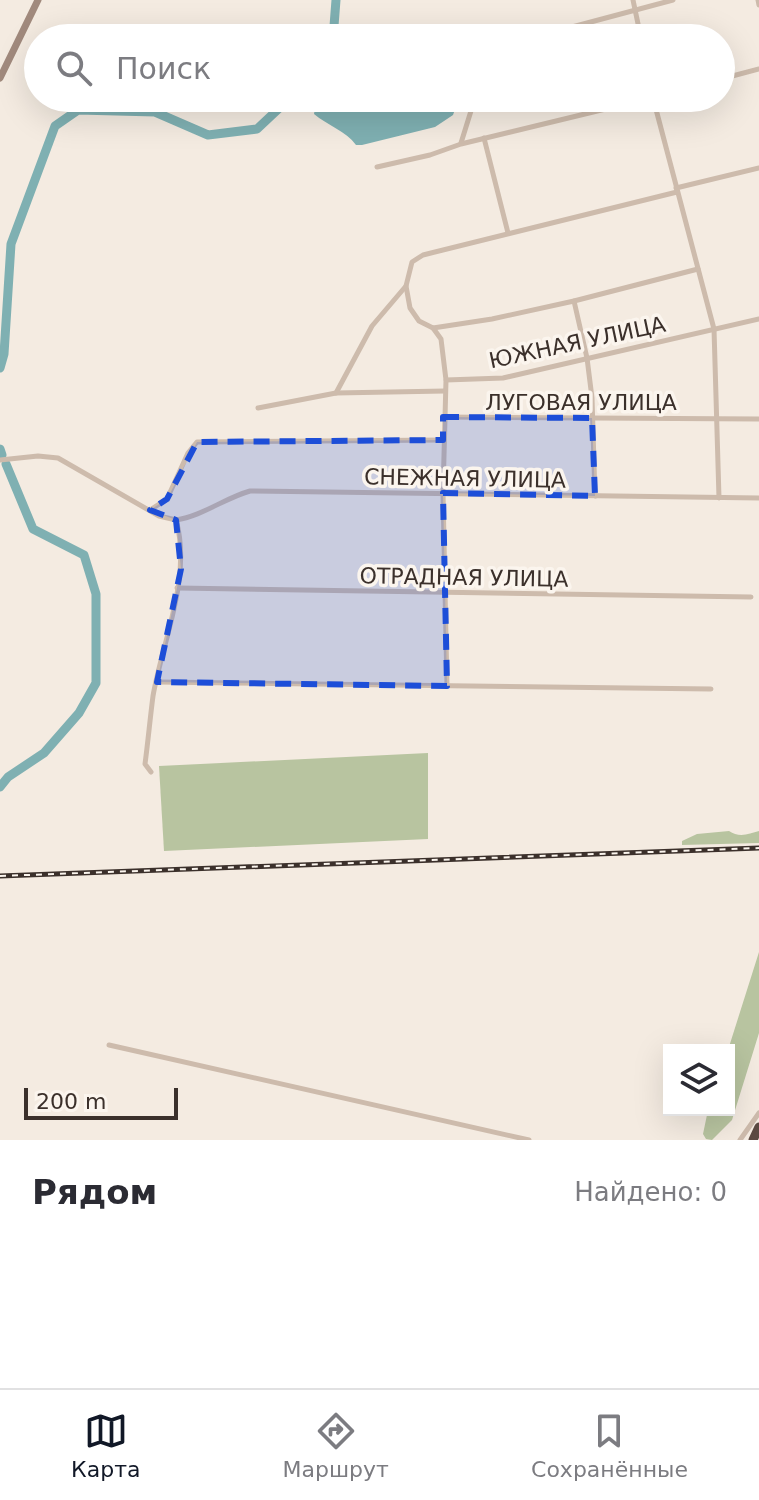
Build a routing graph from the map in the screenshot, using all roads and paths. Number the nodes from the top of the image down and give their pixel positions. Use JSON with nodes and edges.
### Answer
{"nodes":[{"id":1,"x":38,"y":0,"type":"edge"},
{"id":2,"x":633,"y":0,"type":"edge"},
{"id":3,"x":673,"y":0,"type":"edge"},
{"id":4,"x":636,"y":9,"type":"junction"},
{"id":5,"x":26,"y":24,"type":"edge"},
{"id":6,"x":582,"y":24,"type":"edge"},
{"id":7,"x":639,"y":24,"type":"edge"},
{"id":8,"x":24,"y":29,"type":"edge"},
{"id":9,"x":759,"y":69,"type":"edge"},
{"id":10,"x":735,"y":75,"type":"edge"},
{"id":11,"x":0,"y":78,"type":"edge"},
{"id":12,"x":471,"y":112,"type":"edge"},
{"id":13,"x":593,"y":112,"type":"edge"},
{"id":14,"x":656,"y":112,"type":"edge"},
{"id":15,"x":484,"y":138,"type":"junction"},
{"id":16,"x":461,"y":144,"type":"junction"},
{"id":17,"x":377,"y":167,"type":"dead end"},
{"id":18,"x":759,"y":168,"type":"edge"},
{"id":19,"x":677,"y":190,"type":"junction"},
{"id":20,"x":508,"y":233,"type":"junction"},
{"id":21,"x":698,"y":269,"type":"junction"},
{"id":22,"x":406,"y":286,"type":"junction"},
{"id":23,"x":574,"y":301,"type":"junction"},
{"id":24,"x":759,"y":319,"type":"edge"},
{"id":25,"x":433,"y":328,"type":"junction"},
{"id":26,"x":714,"y":329,"type":"junction"},
{"id":27,"x":587,"y":358,"type":"junction"},
{"id":28,"x":446,"y":380,"type":"junction"},
{"id":29,"x":445,"y":391,"type":"junction"},
{"id":30,"x":336,"y":393,"type":"junction"},
{"id":31,"x":258,"y":408,"type":"dead end"},
{"id":32,"x":443,"y":417,"type":"junction"},
{"id":33,"x":592,"y":418,"type":"junction"},
{"id":34,"x":718,"y":419,"type":"junction"},
{"id":35,"x":759,"y":419,"type":"edge"},
{"id":36,"x":443,"y":440,"type":"junction"},
{"id":37,"x":0,"y":460,"type":"edge"},
{"id":38,"x":443,"y":493,"type":"junction"},
{"id":39,"x":595,"y":496,"type":"junction"},
{"id":40,"x":719,"y":498,"type":"junction"},
{"id":41,"x":759,"y":498,"type":"edge"},
{"id":42,"x":150,"y":510,"type":"junction"},
{"id":43,"x":176,"y":520,"type":"junction"},
{"id":44,"x":177,"y":588,"type":"junction"},
{"id":45,"x":446,"y":593,"type":"junction"},
{"id":46,"x":751,"y":597,"type":"dead end"},
{"id":47,"x":157,"y":682,"type":"junction"},
{"id":48,"x":447,"y":686,"type":"junction"},
{"id":49,"x":711,"y":689,"type":"dead end"},
{"id":50,"x":151,"y":772,"type":"dead end"},
{"id":51,"x":109,"y":1045,"type":"dead end"},
{"id":52,"x":759,"y":1113,"type":"edge"},
{"id":53,"x":759,"y":1127,"type":"edge"},
{"id":54,"x":529,"y":1140,"type":"edge"},
{"id":55,"x":740,"y":1140,"type":"edge"},
{"id":56,"x":753,"y":1140,"type":"edge"}],
"edges":[{"from":1,"to":5,"type":"street"},
{"from":2,"to":4,"type":"street"},
{"from":3,"to":4,"type":"street"},
{"from":4,"to":6,"type":"street"},
{"from":4,"to":7,"type":"street"},
{"from":8,"to":11,"type":"street"},
{"from":9,"to":10,"type":"street"},
{"from":12,"to":16,"type":"street"},
{"from":13,"to":15,"type":"street"},
{"from":14,"to":19,"type":"street"},
{"from":15,"to":16,"type":"street"},
{"from":15,"to":20,"type":"street"},
{"from":16,"to":17,"type":"street"},
{"from":18,"to":19,"type":"street"},
{"from":19,"to":20,"type":"street"},
{"from":19,"to":21,"type":"street"},
{"from":20,"to":22,"type":"street"},
{"from":21,"to":23,"type":"street"},
{"from":21,"to":26,"type":"street"},
{"from":22,"to":25,"type":"street"},
{"from":22,"to":30,"type":"street"},
{"from":23,"to":25,"type":"street"},
{"from":23,"to":27,"type":"street"},
{"from":24,"to":26,"type":"street","name":"ЮЖНАЯ УЛИЦА"},
{"from":25,"to":28,"type":"street"},
{"from":26,"to":27,"type":"street","name":"ЮЖНАЯ УЛИЦА"},
{"from":26,"to":34,"type":"street"},
{"from":27,"to":28,"type":"street","name":"ЮЖНАЯ УЛИЦА"},
{"from":27,"to":33,"type":"street"},
{"from":28,"to":29,"type":"street"},
{"from":29,"to":30,"type":"street"},
{"from":29,"to":32,"type":"street"},
{"from":30,"to":31,"type":"street"},
{"from":32,"to":33,"type":"street","name":"ЛУГОВАЯ УЛИЦА"},
{"from":32,"to":36,"type":"street"},
{"from":33,"to":34,"type":"street","name":"ЛУГОВАЯ УЛИЦА"},
{"from":33,"to":39,"type":"street"},
{"from":34,"to":35,"type":"street","name":"ЛУГОВАЯ УЛИЦА"},
{"from":34,"to":40,"type":"street"},
{"from":36,"to":38,"type":"street"},
{"from":36,"to":42,"type":"street"},
{"from":37,"to":42,"type":"street"},
{"from":38,"to":39,"type":"street","name":"СНЕЖНАЯ УЛИЦА"},
{"from":38,"to":43,"type":"street","name":"СНЕЖНАЯ УЛИЦА"},
{"from":38,"to":45,"type":"street"},
{"from":39,"to":40,"type":"street","name":"СНЕЖНАЯ УЛИЦА"},
{"from":40,"to":41,"type":"street","name":"СНЕЖНАЯ УЛИЦА"},
{"from":42,"to":43,"type":"street"},
{"from":43,"to":44,"type":"street"},
{"from":44,"to":45,"type":"street","name":"ОТРАДНАЯ УЛИЦА"},
{"from":44,"to":47,"type":"street"},
{"from":45,"to":46,"type":"street","name":"ОТРАДНАЯ УЛИЦА"},
{"from":45,"to":48,"type":"street"},
{"from":47,"to":48,"type":"street"},
{"from":47,"to":50,"type":"street"},
{"from":48,"to":49,"type":"street"},
{"from":51,"to":54,"type":"street"},
{"from":52,"to":55,"type":"street"},
{"from":53,"to":56,"type":"highway"}]}
